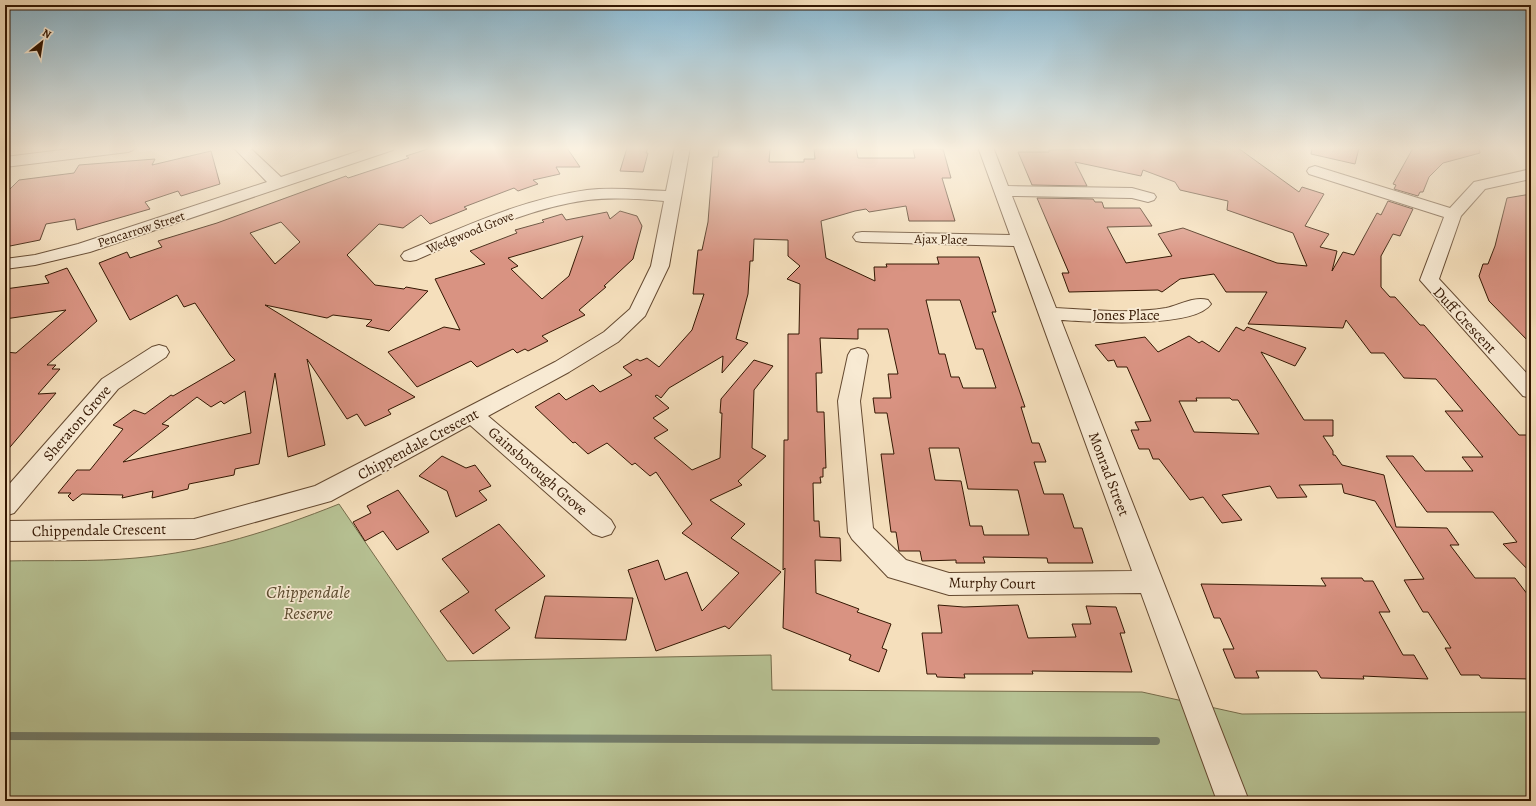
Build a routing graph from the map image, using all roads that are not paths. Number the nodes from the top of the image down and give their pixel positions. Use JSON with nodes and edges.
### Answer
{"nodes":[{"id":1,"x":273,"y":185,"type":"edge"},
{"id":2,"x":675,"y":185,"type":"edge"},
{"id":3,"x":999,"y":185,"type":"edge"},
{"id":4,"x":1358,"y":185,"type":"edge"},
{"id":5,"x":1479,"y":185,"type":"edge"},
{"id":6,"x":1002,"y":191,"type":"junction"},
{"id":7,"x":673,"y":196,"type":"junction"},
{"id":8,"x":1148,"y":197,"type":"dead end"},
{"id":9,"x":1453,"y":215,"type":"junction"},
{"id":10,"x":862,"y":237,"type":"dead end"},
{"id":11,"x":1020,"y":241,"type":"junction"},
{"id":12,"x":410,"y":256,"type":"dead end"},
{"id":13,"x":5,"y":264,"type":"edge"},
{"id":14,"x":1201,"y":304,"type":"dead end"},
{"id":15,"x":1049,"y":314,"type":"junction"},
{"id":16,"x":159,"y":352,"type":"dead end"},
{"id":17,"x":858,"y":355,"type":"dead end"},
{"id":18,"x":1531,"y":391,"type":"edge"},
{"id":19,"x":473,"y":415,"type":"junction"},
{"id":20,"x":5,"y":506,"type":"edge"},
{"id":21,"x":602,"y":527,"type":"dead end"},
{"id":22,"x":5,"y":531,"type":"edge"},
{"id":23,"x":1150,"y":582,"type":"junction"},
{"id":24,"x":1233,"y":801,"type":"edge"}],
"edges":[{"from":1,"to":13,"type":"street","name":"Pencarrow Street"},
{"from":2,"to":7,"type":"street","name":"Chippendale Crescent"},
{"from":3,"to":6,"type":"street","name":"Monrad Street"},
{"from":4,"to":9,"type":"street"},
{"from":5,"to":9,"type":"street","name":"Duff Crescent"},
{"from":6,"to":8,"type":"street"},
{"from":6,"to":11,"type":"street","name":"Monrad Street"},
{"from":7,"to":12,"type":"street","name":"Wedgwood Grove"},
{"from":7,"to":19,"type":"street","name":"Chippendale Crescent"},
{"from":9,"to":18,"type":"street","name":"Duff Crescent"},
{"from":10,"to":11,"type":"street","name":"Ajax Place"},
{"from":11,"to":15,"type":"street","name":"Monrad Street"},
{"from":14,"to":15,"type":"street","name":"Jones Place"},
{"from":15,"to":23,"type":"street","name":"Monrad Street"},
{"from":16,"to":20,"type":"street","name":"Sheraton Grove"},
{"from":17,"to":23,"type":"street","name":"Murphy Court"},
{"from":19,"to":21,"type":"street","name":"Gainsborough Grove"},
{"from":19,"to":22,"type":"street","name":"Chippendale Crescent"},
{"from":23,"to":24,"type":"street","name":"Monrad Street"}]}
